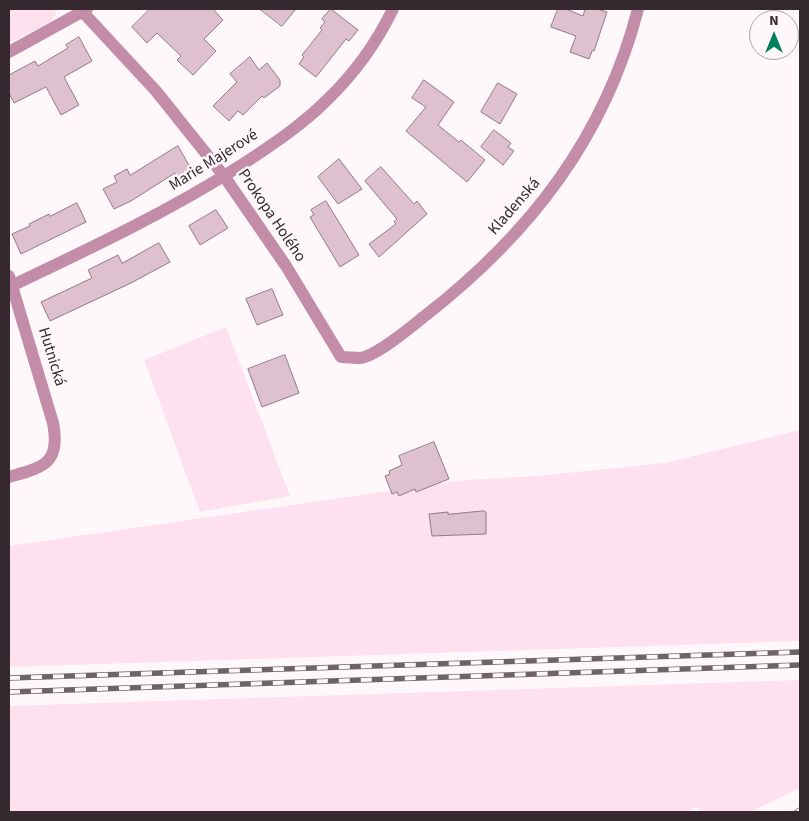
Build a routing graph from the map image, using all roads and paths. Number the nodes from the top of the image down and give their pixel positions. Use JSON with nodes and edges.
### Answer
{"nodes":[{"id":1,"x":393,"y":9,"type":"edge"},
{"id":2,"x":638,"y":9,"type":"edge"},
{"id":3,"x":83,"y":10,"type":"edge"},
{"id":4,"x":9,"y":52,"type":"edge"},
{"id":5,"x":224,"y":176,"type":"junction"},
{"id":6,"x":10,"y":282,"type":"edge"},
{"id":7,"x":341,"y":357,"type":"joint"},
{"id":8,"x":9,"y":477,"type":"edge"}],
"edges":[{"from":1,"to":5,"type":"street","name":"Marie Majerové"},
{"from":2,"to":7,"type":"street","name":"Kladenská"},
{"from":3,"to":4,"type":"street"},
{"from":3,"to":5,"type":"street","name":"Prokopa Holého"},
{"from":5,"to":6,"type":"street","name":"Marie Majerové"},
{"from":5,"to":7,"type":"street","name":"Prokopa Holého"},
{"from":6,"to":8,"type":"street","name":"Hutnická"}]}
